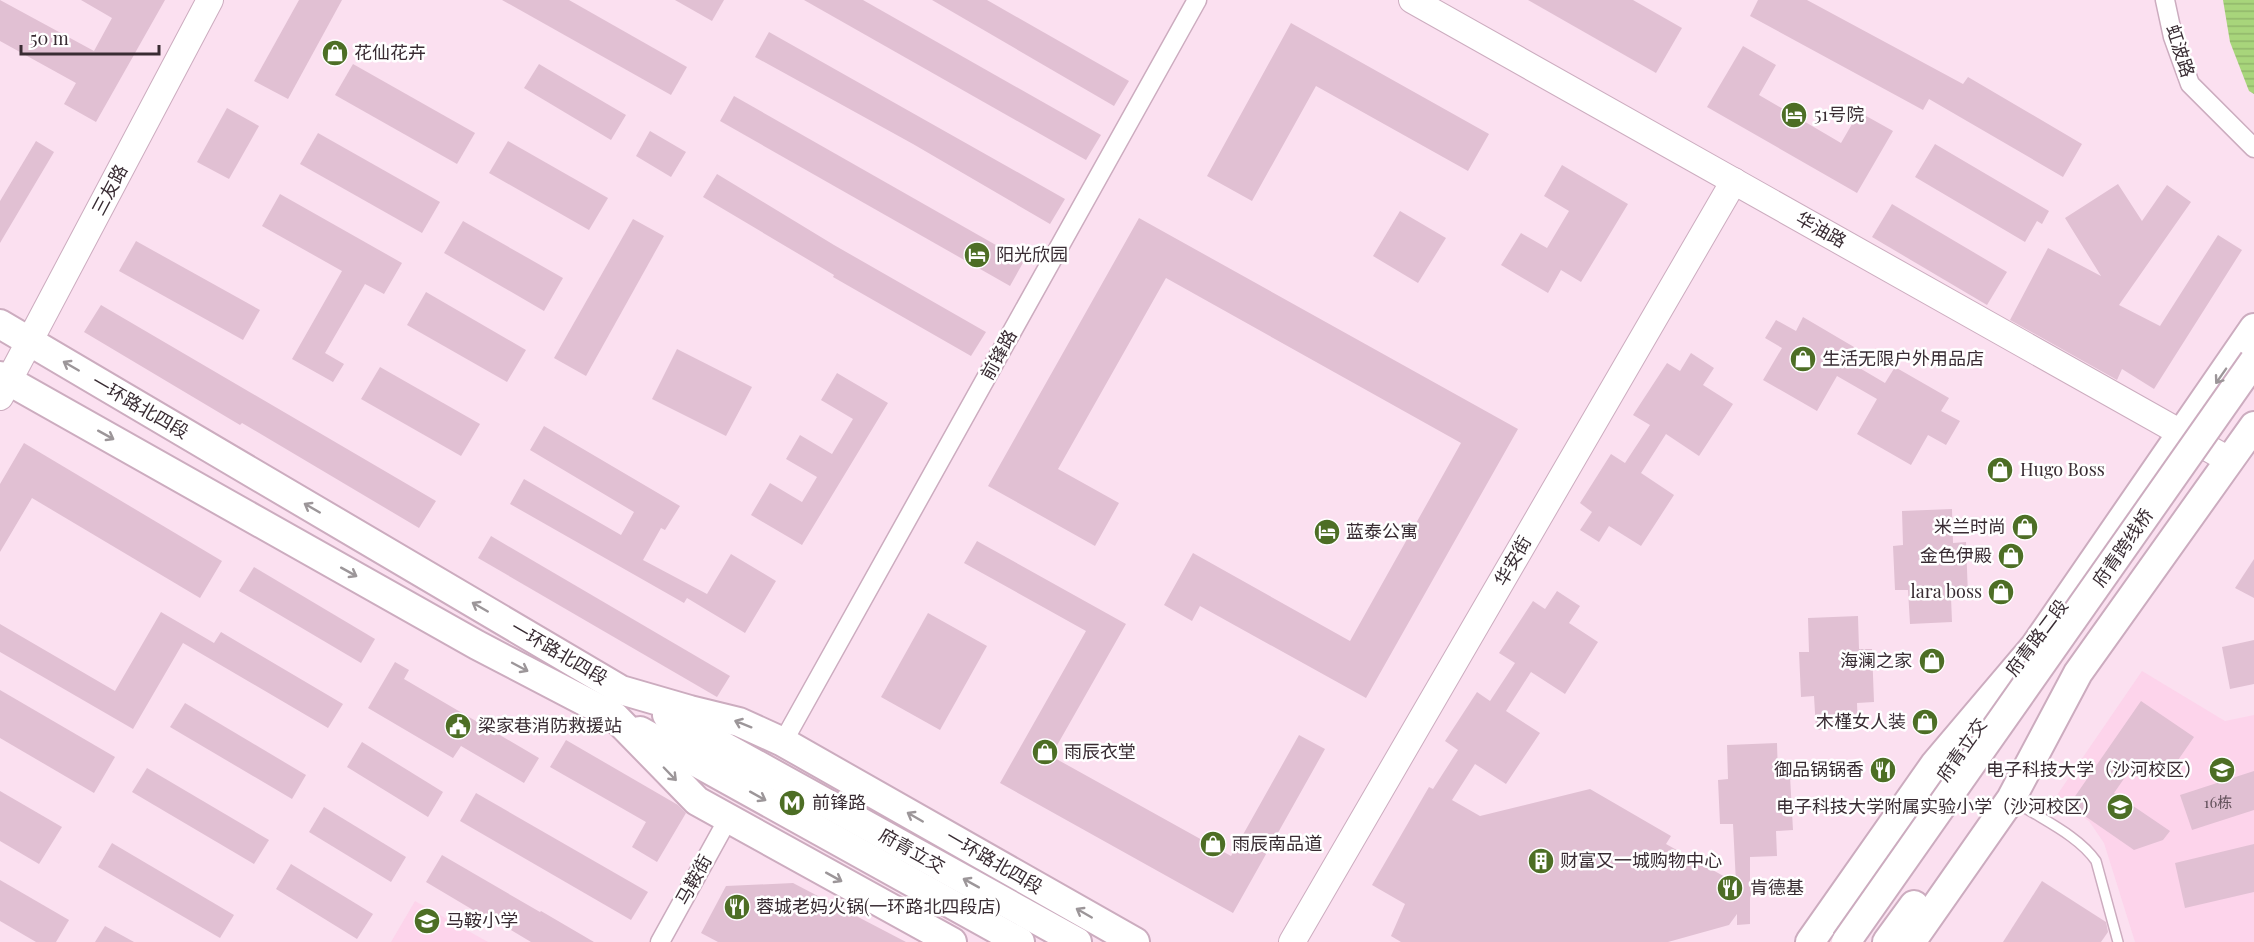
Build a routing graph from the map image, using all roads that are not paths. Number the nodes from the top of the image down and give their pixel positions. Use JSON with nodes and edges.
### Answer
{"nodes":[{"id":1,"x":210,"y":0,"type":"edge"},
{"id":2,"x":1197,"y":0,"type":"edge"},
{"id":3,"x":1412,"y":0,"type":"edge"},
{"id":4,"x":2165,"y":0,"type":"edge"},
{"id":5,"x":2254,"y":148,"type":"edge"},
{"id":6,"x":1734,"y":181,"type":"junction"},
{"id":7,"x":0,"y":324,"type":"edge"},
{"id":8,"x":2254,"y":328,"type":"edge"},
{"id":9,"x":30,"y":342,"type":"junction"},
{"id":10,"x":2254,"y":361,"type":"edge"},
{"id":11,"x":3,"y":385,"type":"edge"},
{"id":12,"x":2254,"y":395,"type":"edge"},
{"id":13,"x":2254,"y":426,"type":"edge"},
{"id":14,"x":2181,"y":432,"type":"junction"},
{"id":15,"x":2229,"y":460,"type":"junction"},
{"id":16,"x":2035,"y":646,"type":"junction"},
{"id":17,"x":618,"y":703,"type":"junction"},
{"id":18,"x":783,"y":742,"type":"junction"},
{"id":19,"x":2001,"y":798,"type":"junction"},
{"id":20,"x":728,"y":819,"type":"junction"},
{"id":21,"x":660,"y":942,"type":"edge"},
{"id":22,"x":952,"y":942,"type":"edge"},
{"id":23,"x":1020,"y":942,"type":"edge"},
{"id":24,"x":1077,"y":942,"type":"edge"},
{"id":25,"x":1135,"y":942,"type":"edge"},
{"id":26,"x":1292,"y":942,"type":"edge"},
{"id":27,"x":1810,"y":942,"type":"edge"},
{"id":28,"x":1827,"y":942,"type":"edge"},
{"id":29,"x":1846,"y":942,"type":"edge"},
{"id":30,"x":1866,"y":942,"type":"edge"},
{"id":31,"x":1887,"y":942,"type":"edge"},
{"id":32,"x":1911,"y":942,"type":"edge"},
{"id":33,"x":2118,"y":942,"type":"edge"}],
"edges":[{"from":1,"to":9,"type":"street","name":"三友路"},
{"from":2,"to":18,"type":"street","name":"前锋路"},
{"from":3,"to":6,"type":"street","name":"华油路"},
{"from":4,"to":5,"type":"street","name":"虹波路"},
{"from":6,"to":14,"type":"street","name":"华油路"},
{"from":6,"to":26,"type":"street","name":"华安街"},
{"from":7,"to":9,"type":"main road","name":"一环路北四段"},
{"from":8,"to":14,"type":"main road","name":"府青路二段","one_way":true},
{"from":9,"to":11,"type":"street","name":"三友路"},
{"from":17,"to":9,"type":"main road","name":"一环路北四段","one_way":true},
{"from":10,"to":29,"type":"main road","name":"府青跨线桥","bridge":true},
{"from":11,"to":17,"type":"main road","name":"一环路北四段","one_way":true},
{"from":12,"to":30,"type":"main road","name":"府青跨线桥"},
{"from":13,"to":15,"type":"main road"},
{"from":14,"to":15,"type":"street","name":"华油路"},
{"from":14,"to":16,"type":"main road","name":"府青路二段"},
{"from":15,"to":19,"type":"main road"},
{"from":16,"to":27,"type":"main road","name":"府青路二段"},
{"from":16,"to":28,"type":"main road","name":"府青立交"},
{"from":18,"to":17,"type":"main road","name":"一环路北四段","one_way":true},
{"from":17,"to":20,"type":"main road","name":"一环路北四段","one_way":true},
{"from":17,"to":23,"type":"main road","name":"府青立交","one_way":true},
{"from":24,"to":17,"type":"main road","name":"府青立交","one_way":true},
{"from":25,"to":18,"type":"main road","name":"一环路北四段","one_way":true},
{"from":19,"to":31,"type":"main road"},
{"from":19,"to":32,"type":"main road"},
{"from":19,"to":33,"type":"lane"},
{"from":20,"to":21,"type":"street","name":"马鞍街"},
{"from":20,"to":22,"type":"main road","name":"一环路北四段","one_way":true}]}
